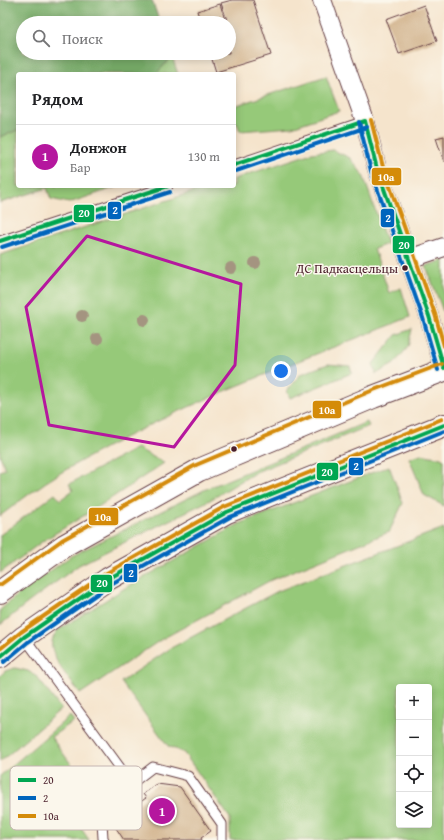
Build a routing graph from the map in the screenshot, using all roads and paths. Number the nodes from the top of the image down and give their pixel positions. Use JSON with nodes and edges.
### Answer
{"nodes":[{"id":1,"x":322,"y":0,"type":"edge"},
{"id":2,"x":365,"y":121,"type":"junction"},
{"id":3,"x":236,"y":164,"type":"edge"},
{"id":4,"x":162,"y":188,"type":"edge"},
{"id":5,"x":0,"y":241,"type":"edge"},
{"id":6,"x":444,"y":247,"type":"edge"},
{"id":7,"x":409,"y":259,"type":"junction"},
{"id":8,"x":444,"y":369,"type":"edge"},
{"id":9,"x":444,"y":425,"type":"edge"},
{"id":10,"x":0,"y":592,"type":"edge"},
{"id":11,"x":24,"y":637,"type":"junction"},
{"id":12,"x":0,"y":657,"type":"edge"},
{"id":13,"x":119,"y":766,"type":"edge"},
{"id":14,"x":142,"y":776,"type":"edge"},
{"id":15,"x":102,"y":830,"type":"edge"},
{"id":16,"x":104,"y":840,"type":"edge"},
{"id":17,"x":222,"y":840,"type":"edge"}],
"edges":[{"from":1,"to":2,"type":"street"},
{"from":2,"to":3,"type":"lane"},
{"from":2,"to":7,"type":"street"},
{"from":4,"to":5,"type":"lane"},
{"from":6,"to":7,"type":"street"},
{"from":7,"to":8,"type":"street"},
{"from":8,"to":10,"type":"main road"},
{"from":9,"to":11,"type":"main road"},
{"from":11,"to":12,"type":"main road"},
{"from":11,"to":13,"type":"lane"},
{"from":14,"to":17,"type":"lane"},
{"from":15,"to":16,"type":"lane"}]}
